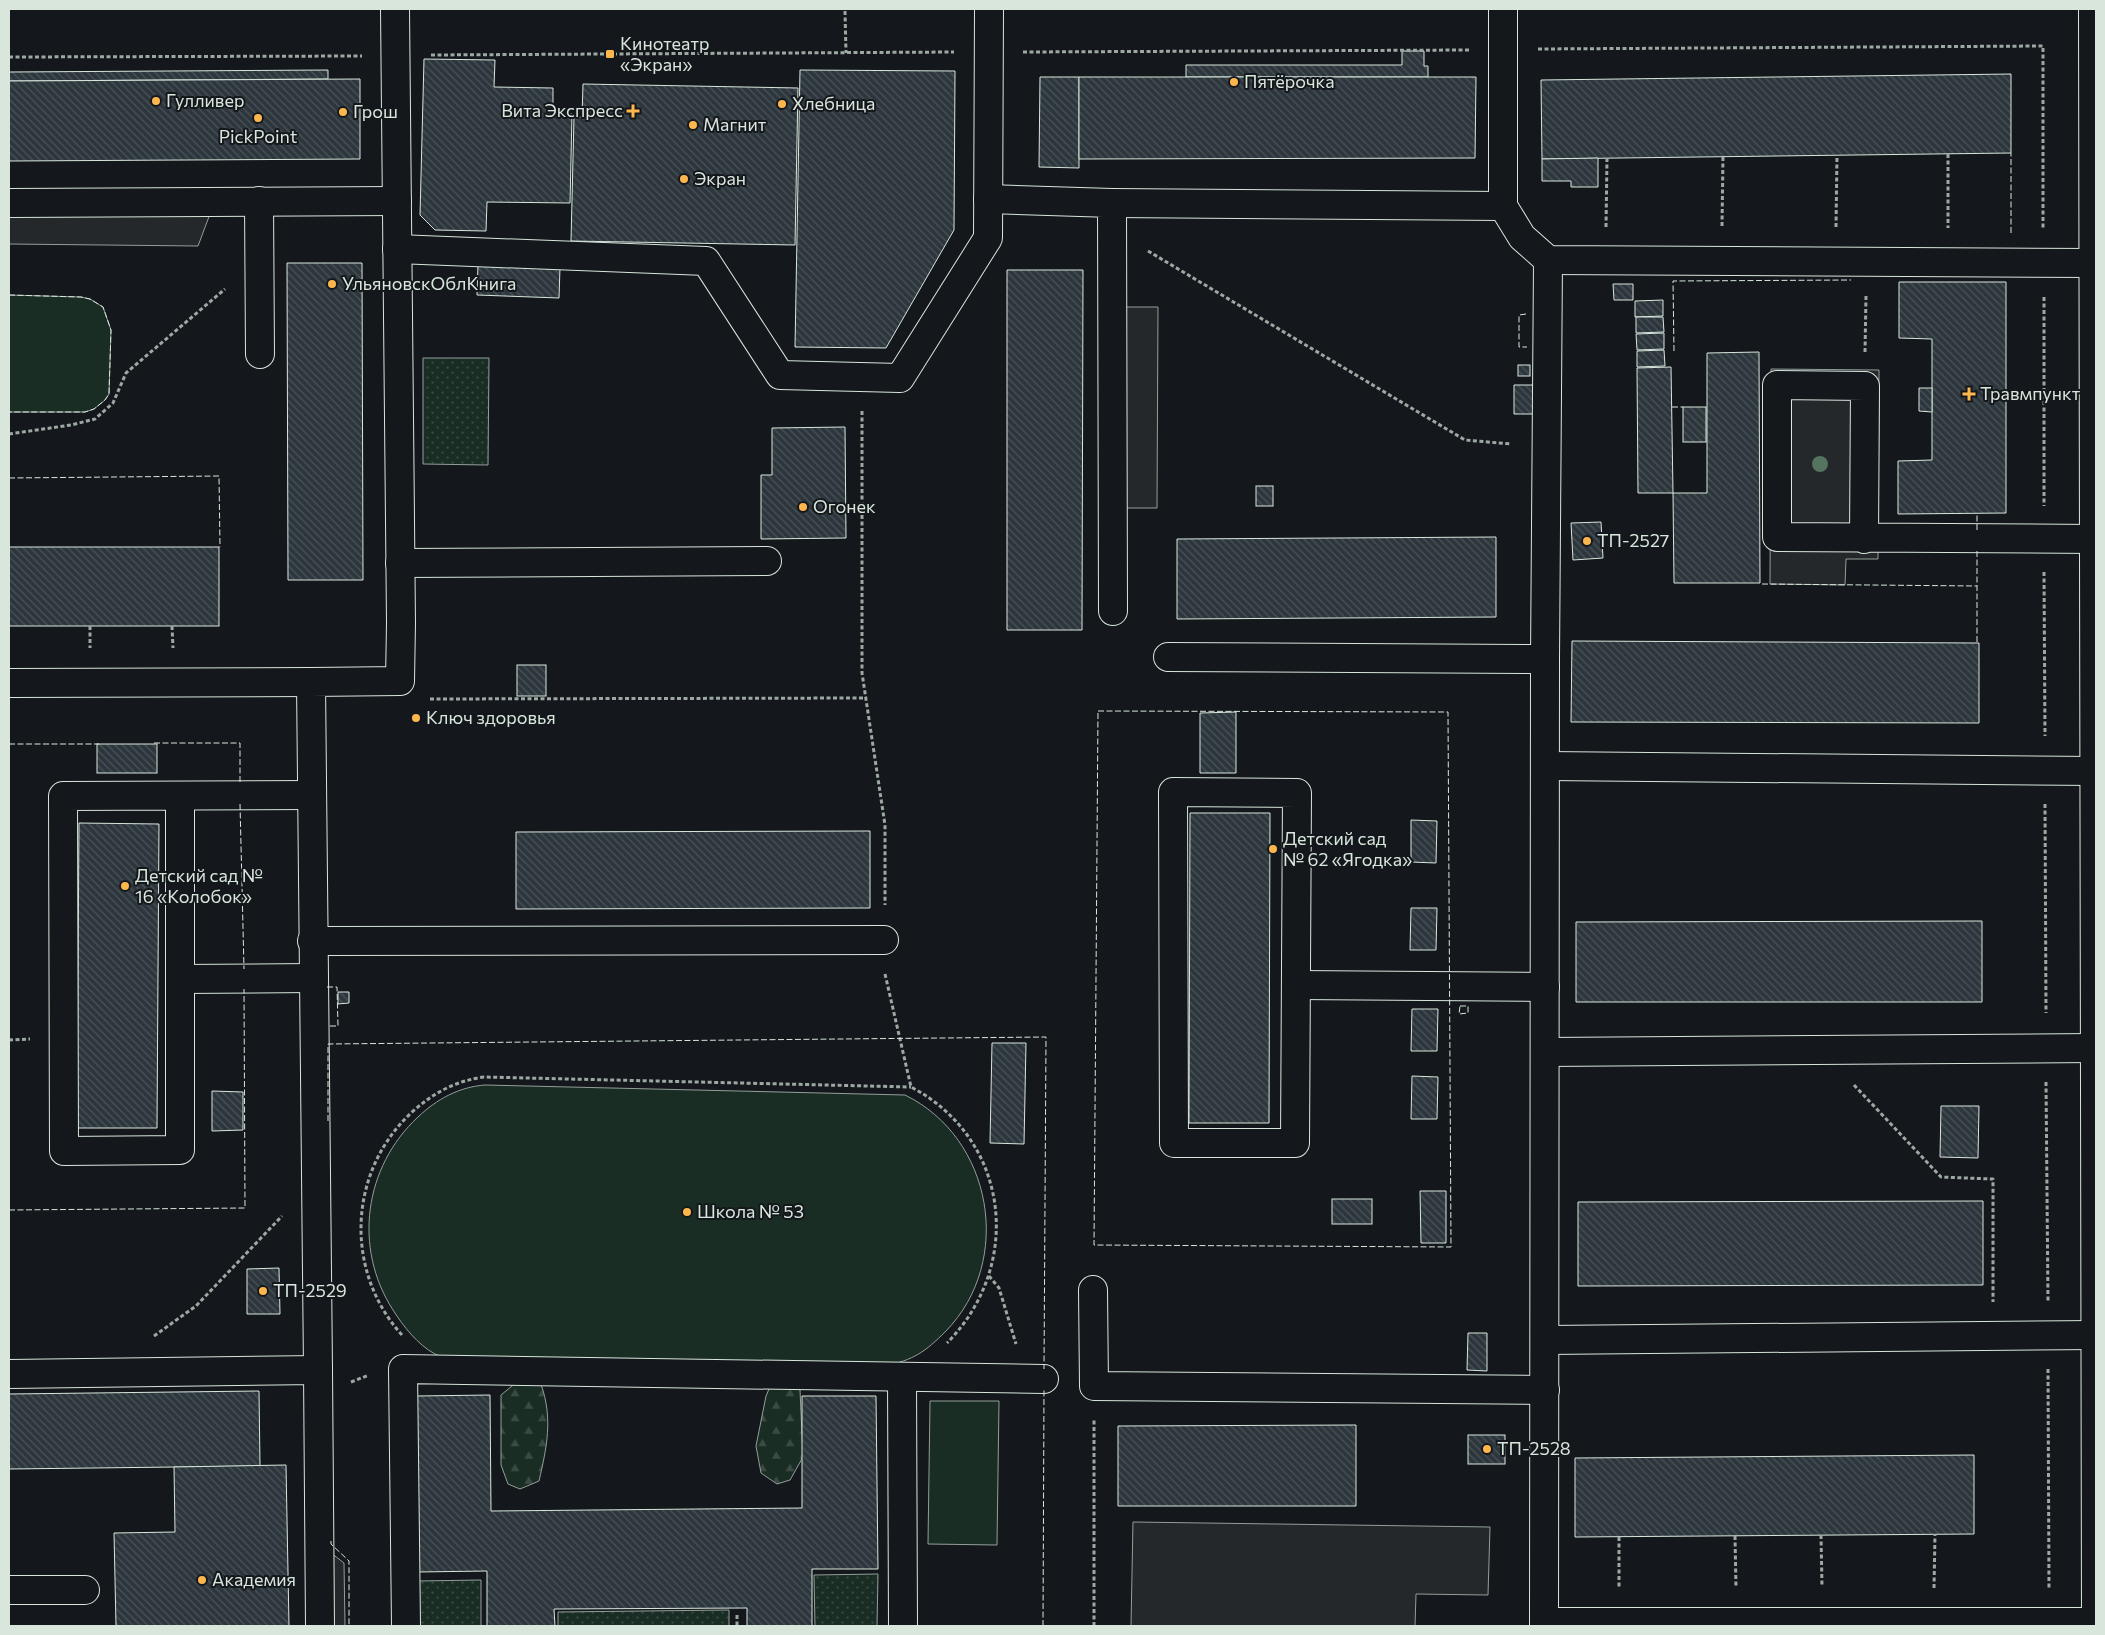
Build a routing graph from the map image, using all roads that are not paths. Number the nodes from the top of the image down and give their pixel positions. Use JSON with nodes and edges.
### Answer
{"nodes":[{"id":1,"x":395,"y":9,"type":"edge"},
{"id":2,"x":989,"y":9,"type":"edge"},
{"id":3,"x":1504,"y":9,"type":"edge"},
{"id":4,"x":2093,"y":9,"type":"edge"},
{"id":5,"x":988,"y":199,"type":"junction"},
{"id":6,"x":259,"y":201,"type":"junction"},
{"id":7,"x":397,"y":201,"type":"junction"},
{"id":8,"x":9,"y":203,"type":"edge"},
{"id":9,"x":1503,"y":206,"type":"junction"},
{"id":10,"x":1111,"y":216,"type":"junction"},
{"id":11,"x":397,"y":249,"type":"junction"},
{"id":12,"x":1548,"y":260,"type":"junction"},
{"id":13,"x":2094,"y":263,"type":"junction"},
{"id":14,"x":2095,"y":344,"type":"edge"},
{"id":15,"x":260,"y":354,"type":"dead end"},
{"id":16,"x":1864,"y":539,"type":"junction"},
{"id":17,"x":2094,"y":540,"type":"junction"},
{"id":18,"x":767,"y":562,"type":"dead end"},
{"id":19,"x":400,"y":563,"type":"junction"},
{"id":20,"x":1113,"y":611,"type":"dead end"},
{"id":21,"x":1168,"y":657,"type":"dead end"},
{"id":22,"x":1545,"y":658,"type":"junction"},
{"id":23,"x":311,"y":682,"type":"junction"},
{"id":24,"x":9,"y":683,"type":"edge"},
{"id":25,"x":1546,"y":766,"type":"junction"},
{"id":26,"x":2094,"y":770,"type":"junction"},
{"id":27,"x":311,"y":794,"type":"junction"},
{"id":28,"x":180,"y":796,"type":"junction"},
{"id":29,"x":884,"y":940,"type":"road end"},
{"id":30,"x":312,"y":941,"type":"junction"},
{"id":31,"x":313,"y":978,"type":"junction"},
{"id":32,"x":180,"y":979,"type":"junction"},
{"id":33,"x":1297,"y":985,"type":"junction"},
{"id":34,"x":1545,"y":987,"type":"junction"},
{"id":35,"x":2095,"y":1048,"type":"edge"},
{"id":36,"x":1546,"y":1052,"type":"junction"},
{"id":37,"x":2096,"y":1116,"type":"edge"},
{"id":38,"x":1093,"y":1290,"type":"dead end"},
{"id":39,"x":2096,"y":1335,"type":"edge"},
{"id":40,"x":1545,"y":1340,"type":"junction"},
{"id":41,"x":9,"y":1374,"type":"edge"},
{"id":42,"x":902,"y":1377,"type":"junction"},
{"id":43,"x":1035,"y":1379,"type":"road end"},
{"id":44,"x":318,"y":1381,"type":"junction"},
{"id":45,"x":1545,"y":1390,"type":"junction"},
{"id":46,"x":2096,"y":1531,"type":"edge"},
{"id":47,"x":9,"y":1590,"type":"edge"},
{"id":48,"x":85,"y":1590,"type":"dead end"},
{"id":49,"x":2096,"y":1622,"type":"edge"},
{"id":50,"x":1544,"y":1624,"type":"edge"},
{"id":51,"x":320,"y":1626,"type":"edge"},
{"id":52,"x":406,"y":1626,"type":"edge"},
{"id":53,"x":903,"y":1626,"type":"edge"},
{"id":54,"x":2096,"y":1626,"type":"edge"}],
"edges":[{"from":1,"to":7,"type":"street"},
{"from":2,"to":5,"type":"street"},
{"from":3,"to":9,"type":"street"},
{"from":4,"to":13,"type":"street"},
{"from":5,"to":10,"type":"street"},
{"from":5,"to":11,"type":"street"},
{"from":6,"to":7,"type":"street"},
{"from":6,"to":8,"type":"street"},
{"from":6,"to":15,"type":"street"},
{"from":7,"to":11,"type":"street"},
{"from":9,"to":10,"type":"street"},
{"from":9,"to":12,"type":"street"},
{"from":10,"to":20,"type":"street"},
{"from":11,"to":19,"type":"street"},
{"from":12,"to":13,"type":"street"},
{"from":12,"to":22,"type":"street"},
{"from":13,"to":14,"type":"street"},
{"from":14,"to":17,"type":"street"},
{"from":16,"to":16,"type":"street"},
{"from":16,"to":17,"type":"street"},
{"from":17,"to":26,"type":"street"},
{"from":18,"to":19,"type":"street"},
{"from":19,"to":23,"type":"street"},
{"from":21,"to":22,"type":"street"},
{"from":22,"to":25,"type":"street"},
{"from":23,"to":24,"type":"street"},
{"from":23,"to":27,"type":"street"},
{"from":25,"to":26,"type":"street"},
{"from":25,"to":34,"type":"street"},
{"from":26,"to":35,"type":"street"},
{"from":27,"to":28,"type":"street"},
{"from":27,"to":30,"type":"street"},
{"from":28,"to":32,"type":"street"},
{"from":28,"to":32,"type":"street"},
{"from":29,"to":30,"type":"street"},
{"from":30,"to":31,"type":"street"},
{"from":31,"to":32,"type":"street"},
{"from":31,"to":44,"type":"street"},
{"from":33,"to":33,"type":"street"},
{"from":33,"to":34,"type":"street"},
{"from":34,"to":36,"type":"street"},
{"from":35,"to":36,"type":"street"},
{"from":35,"to":37,"type":"street"},
{"from":36,"to":40,"type":"street"},
{"from":37,"to":39,"type":"street"},
{"from":38,"to":45,"type":"street"},
{"from":39,"to":40,"type":"street"},
{"from":39,"to":46,"type":"street"},
{"from":40,"to":45,"type":"street"},
{"from":41,"to":44,"type":"street"},
{"from":42,"to":43,"type":"street"},
{"from":42,"to":52,"type":"street"},
{"from":42,"to":53,"type":"street"},
{"from":44,"to":51,"type":"street"},
{"from":45,"to":50,"type":"street"},
{"from":46,"to":49,"type":"street"},
{"from":47,"to":48,"type":"street"},
{"from":49,"to":50,"type":"street"},
{"from":49,"to":54,"type":"street"}]}
